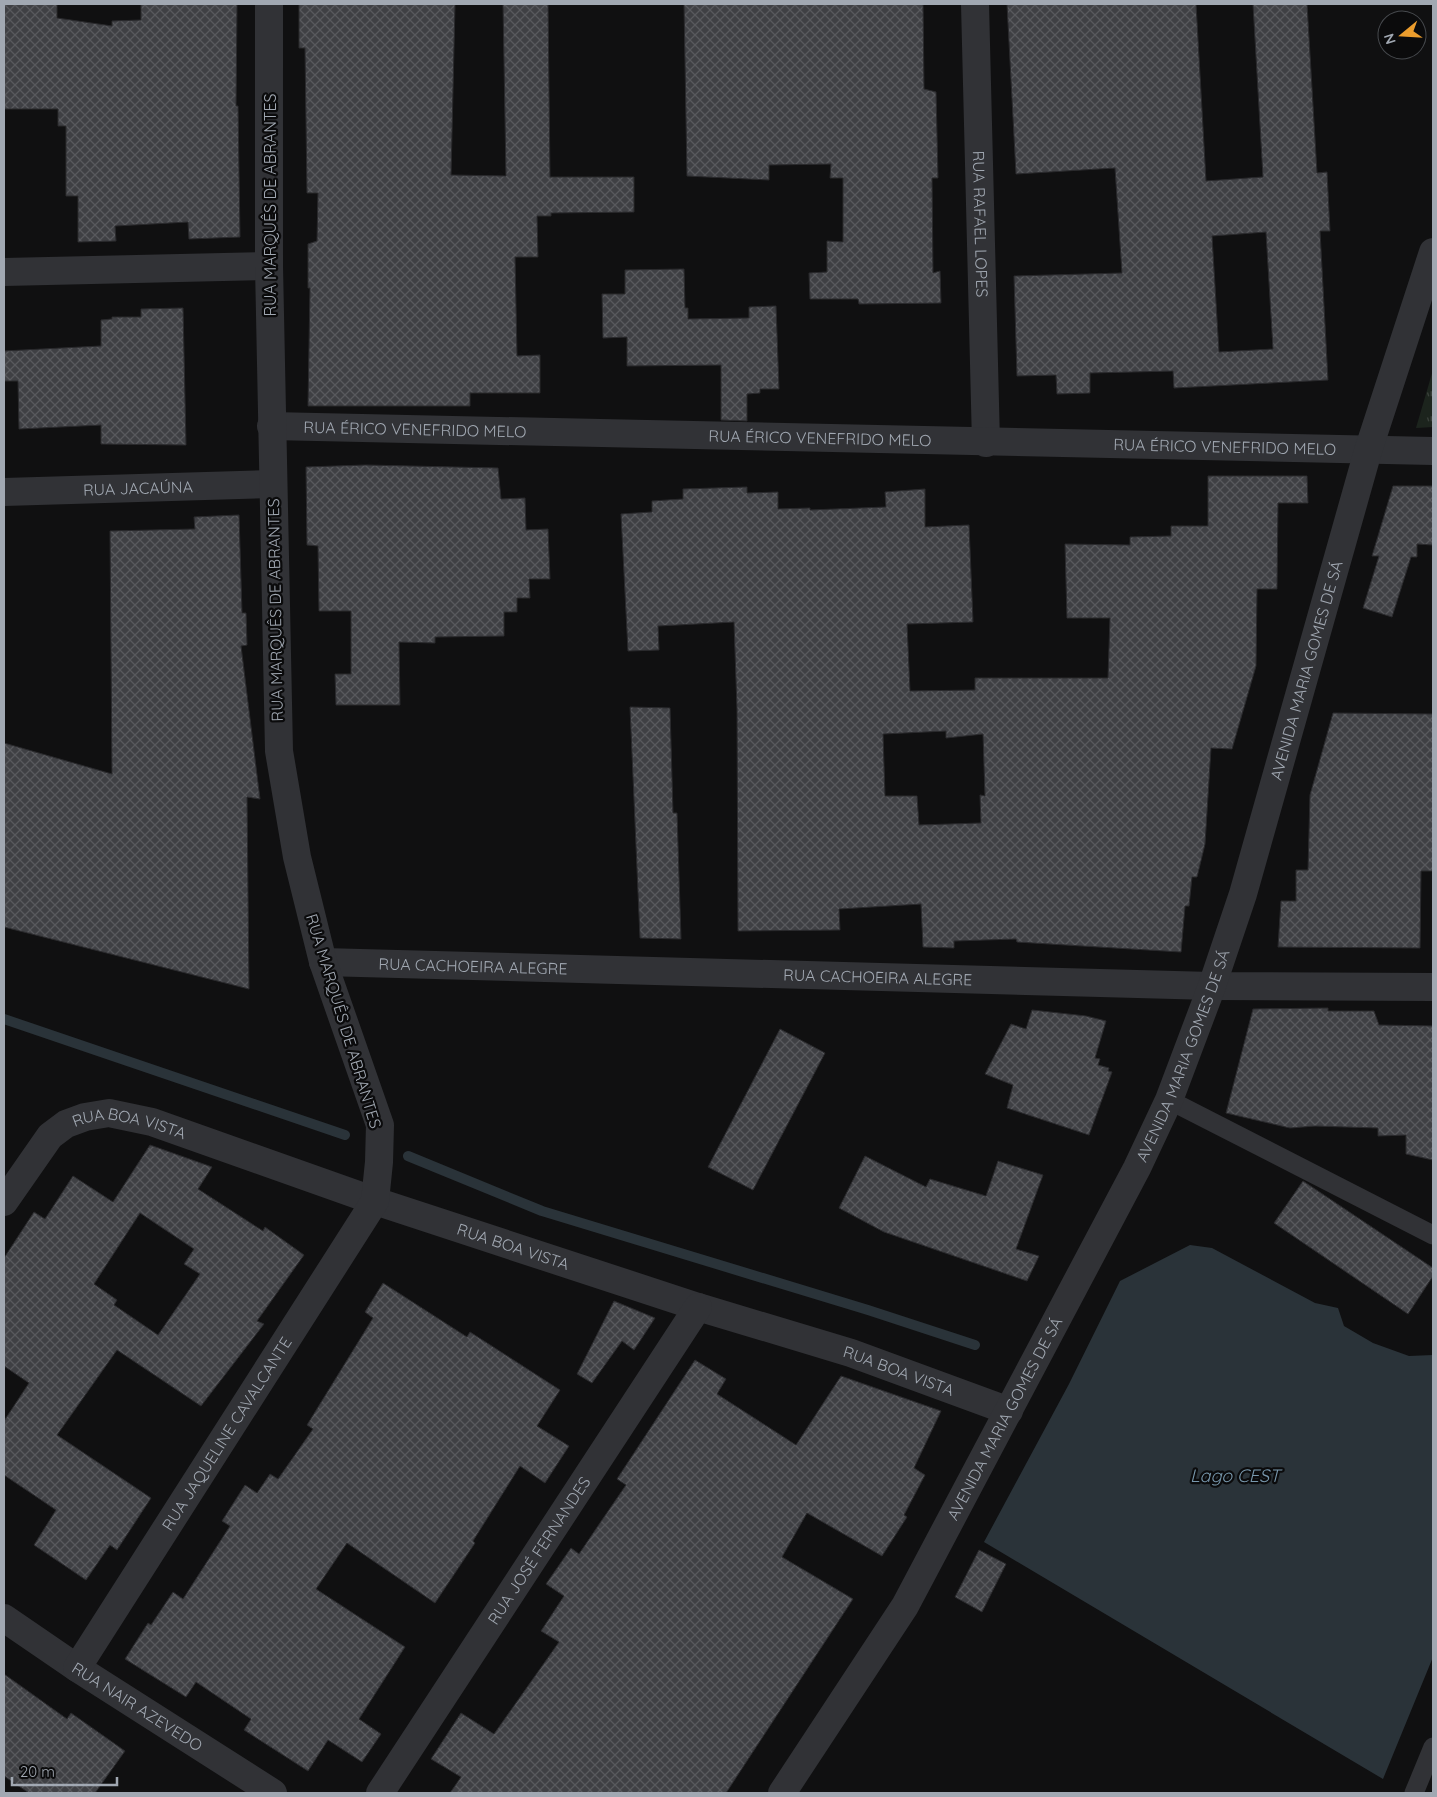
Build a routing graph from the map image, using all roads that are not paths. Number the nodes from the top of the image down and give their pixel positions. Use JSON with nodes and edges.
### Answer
{"nodes":[{"id":1,"x":269,"y":4,"type":"edge"},
{"id":2,"x":975,"y":4,"type":"edge"},
{"id":3,"x":1433,"y":252,"type":"edge"},
{"id":4,"x":269,"y":266,"type":"junction"},
{"id":5,"x":4,"y":272,"type":"edge"},
{"id":6,"x":271,"y":426,"type":"junction"},
{"id":7,"x":986,"y":443,"type":"junction"},
{"id":8,"x":1368,"y":451,"type":"junction"},
{"id":9,"x":1433,"y":451,"type":"edge"},
{"id":10,"x":272,"y":484,"type":"junction"},
{"id":11,"x":4,"y":492,"type":"edge"},
{"id":12,"x":323,"y":962,"type":"junction"},
{"id":13,"x":1212,"y":986,"type":"junction"},
{"id":14,"x":1433,"y":987,"type":"edge"},
{"id":15,"x":1169,"y":1100,"type":"junction"},
{"id":16,"x":375,"y":1201,"type":"junction"},
{"id":17,"x":4,"y":1202,"type":"edge"},
{"id":18,"x":1433,"y":1235,"type":"edge"},
{"id":19,"x":698,"y":1307,"type":"junction"},
{"id":20,"x":1009,"y":1411,"type":"junction"},
{"id":21,"x":4,"y":1618,"type":"edge"},
{"id":22,"x":77,"y":1668,"type":"junction"},
{"id":23,"x":1433,"y":1748,"type":"edge"},
{"id":24,"x":273,"y":1793,"type":"edge"},
{"id":25,"x":380,"y":1793,"type":"edge"},
{"id":26,"x":782,"y":1793,"type":"edge"},
{"id":27,"x":1414,"y":1793,"type":"edge"}],
"edges":[{"from":1,"to":4,"type":"street","name":"RUA MARQUÊS DE ABRANTES"},
{"from":2,"to":7,"type":"street","name":"RUA RAFAEL LOPES"},
{"from":3,"to":8,"type":"street","name":"AVENIDA MARIA GOMES DE SÁ"},
{"from":4,"to":5,"type":"street"},
{"from":4,"to":6,"type":"street","name":"RUA MARQUÊS DE ABRANTES"},
{"from":6,"to":7,"type":"street","name":"RUA ÉRICO VENEFRIDO MELO"},
{"from":6,"to":10,"type":"street","name":"RUA MARQUÊS DE ABRANTES"},
{"from":7,"to":8,"type":"street","name":"RUA ÉRICO VENEFRIDO MELO"},
{"from":8,"to":9,"type":"street","name":"RUA ÉRICO VENEFRIDO MELO"},
{"from":8,"to":13,"type":"street","name":"AVENIDA MARIA GOMES DE SÁ"},
{"from":10,"to":11,"type":"street","name":"RUA JACAÚNA"},
{"from":10,"to":12,"type":"street","name":"RUA MARQUÊS DE ABRANTES"},
{"from":12,"to":13,"type":"street","name":"RUA CACHOEIRA ALEGRE"},
{"from":12,"to":16,"type":"street","name":"RUA MARQUÊS DE ABRANTES"},
{"from":13,"to":14,"type":"street","name":"RUA CACHOEIRA ALEGRE"},
{"from":13,"to":15,"type":"street","name":"AVENIDA MARIA GOMES DE SÁ"},
{"from":15,"to":18,"type":"lane"},
{"from":15,"to":20,"type":"street","name":"AVENIDA MARIA GOMES DE SÁ"},
{"from":16,"to":17,"type":"street","name":"RUA BOA VISTA"},
{"from":16,"to":19,"type":"street","name":"RUA BOA VISTA"},
{"from":16,"to":22,"type":"street","name":"RUA JAQUELINE CAVALCANTE"},
{"from":19,"to":20,"type":"street","name":"RUA BOA VISTA"},
{"from":19,"to":25,"type":"street","name":"RUA JOSÉ FERNANDES"},
{"from":20,"to":26,"type":"street","name":"AVENIDA MARIA GOMES DE SÁ"},
{"from":21,"to":22,"type":"street","name":"RUA NAIR AZEVEDO"},
{"from":22,"to":24,"type":"street","name":"RUA NAIR AZEVEDO"},
{"from":23,"to":27,"type":"lane"}]}
